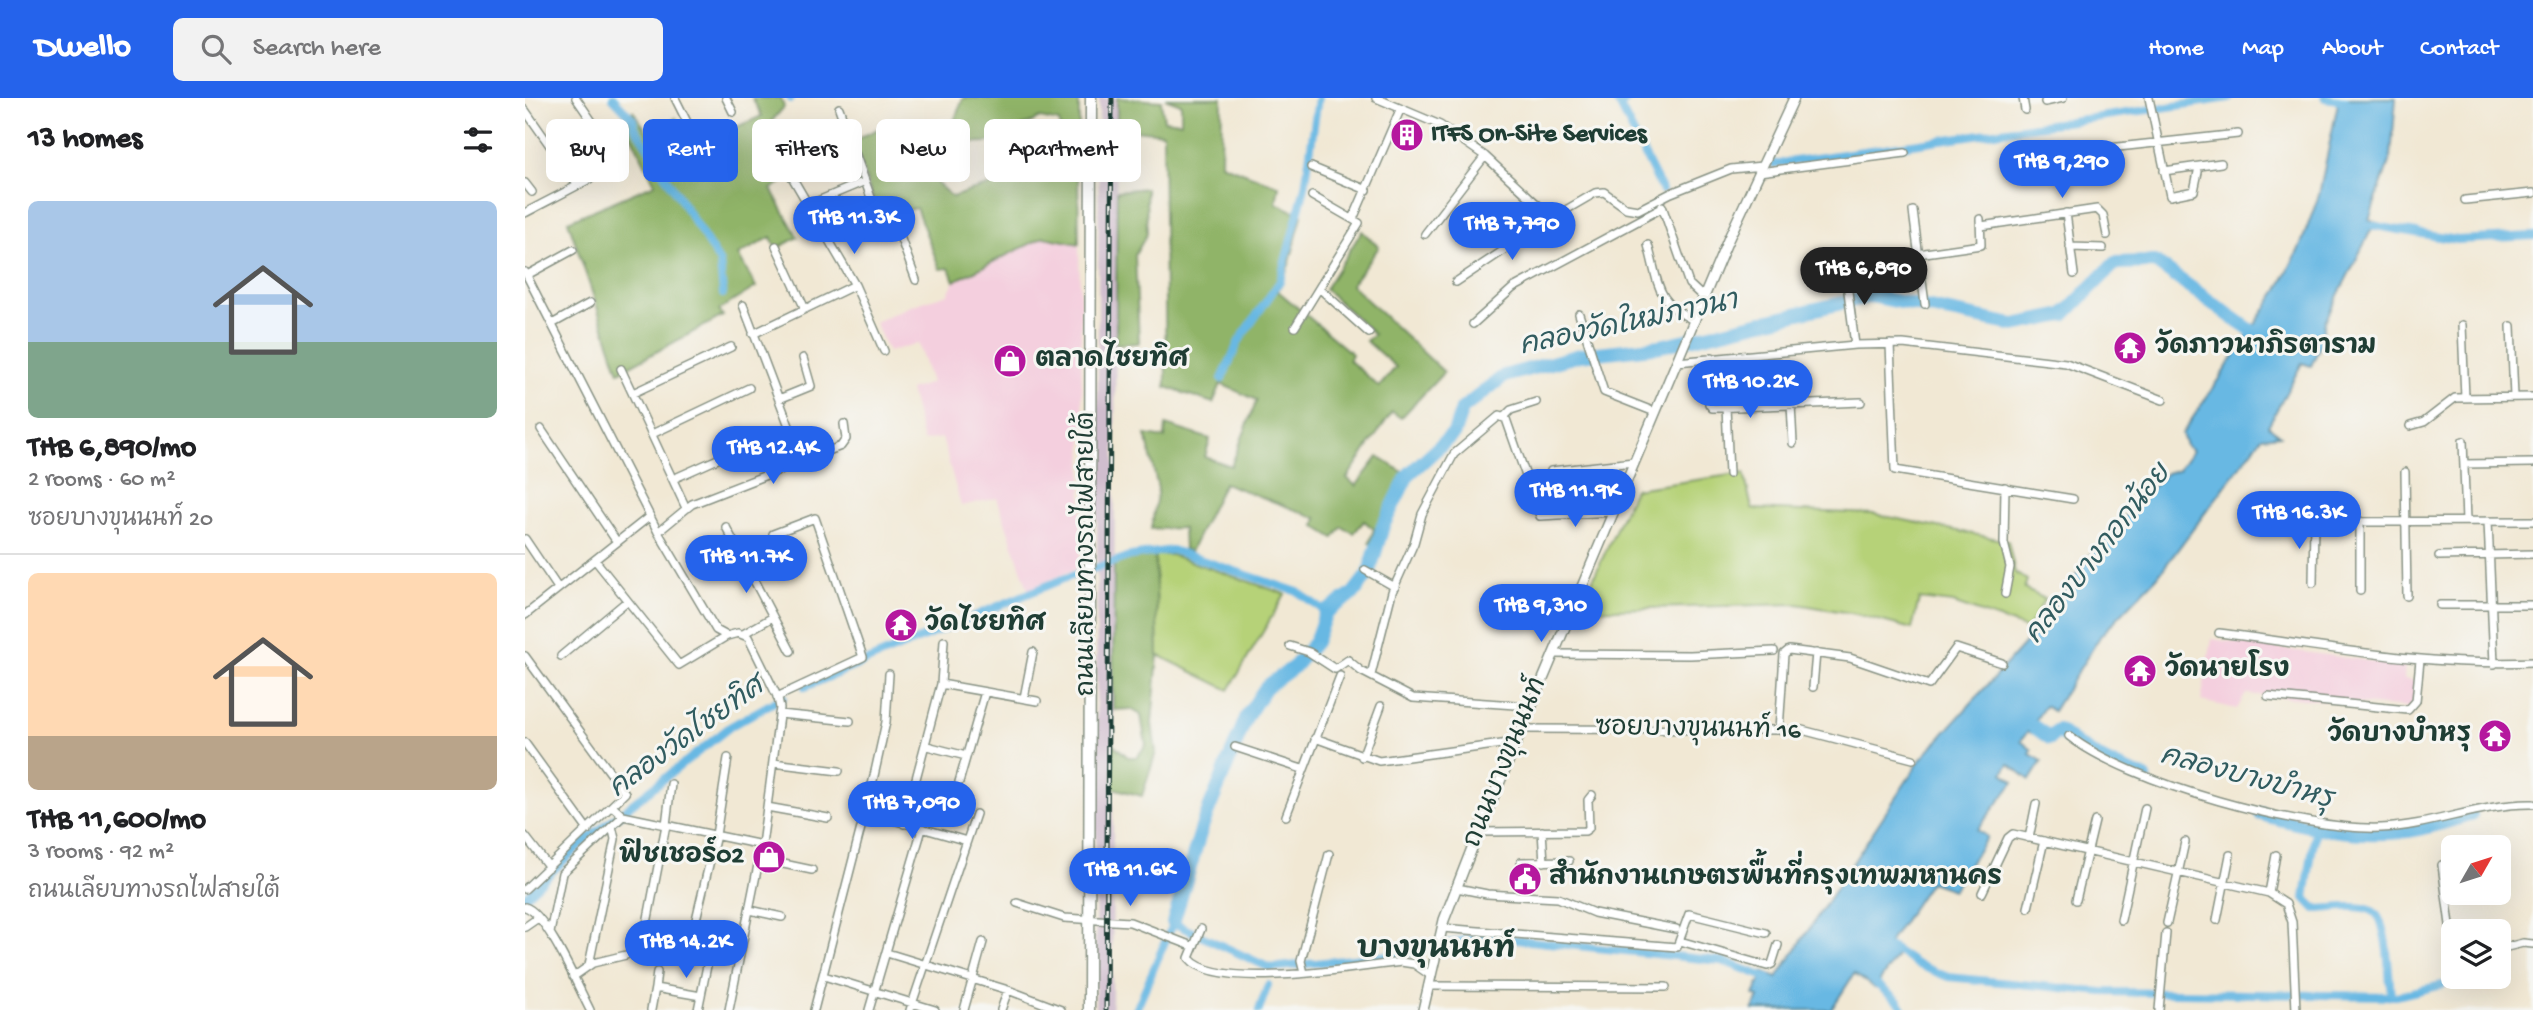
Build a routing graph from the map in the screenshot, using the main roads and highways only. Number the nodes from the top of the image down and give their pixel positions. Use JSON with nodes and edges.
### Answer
{"nodes":[{"id":1,"x":1091,"y":98,"type":"edge"},
{"id":2,"x":1089,"y":1010,"type":"edge"}],
"edges":[{"from":1,"to":2,"type":"main road","name":"ถนนเลียบทางรถไฟสายใต้"}]}
